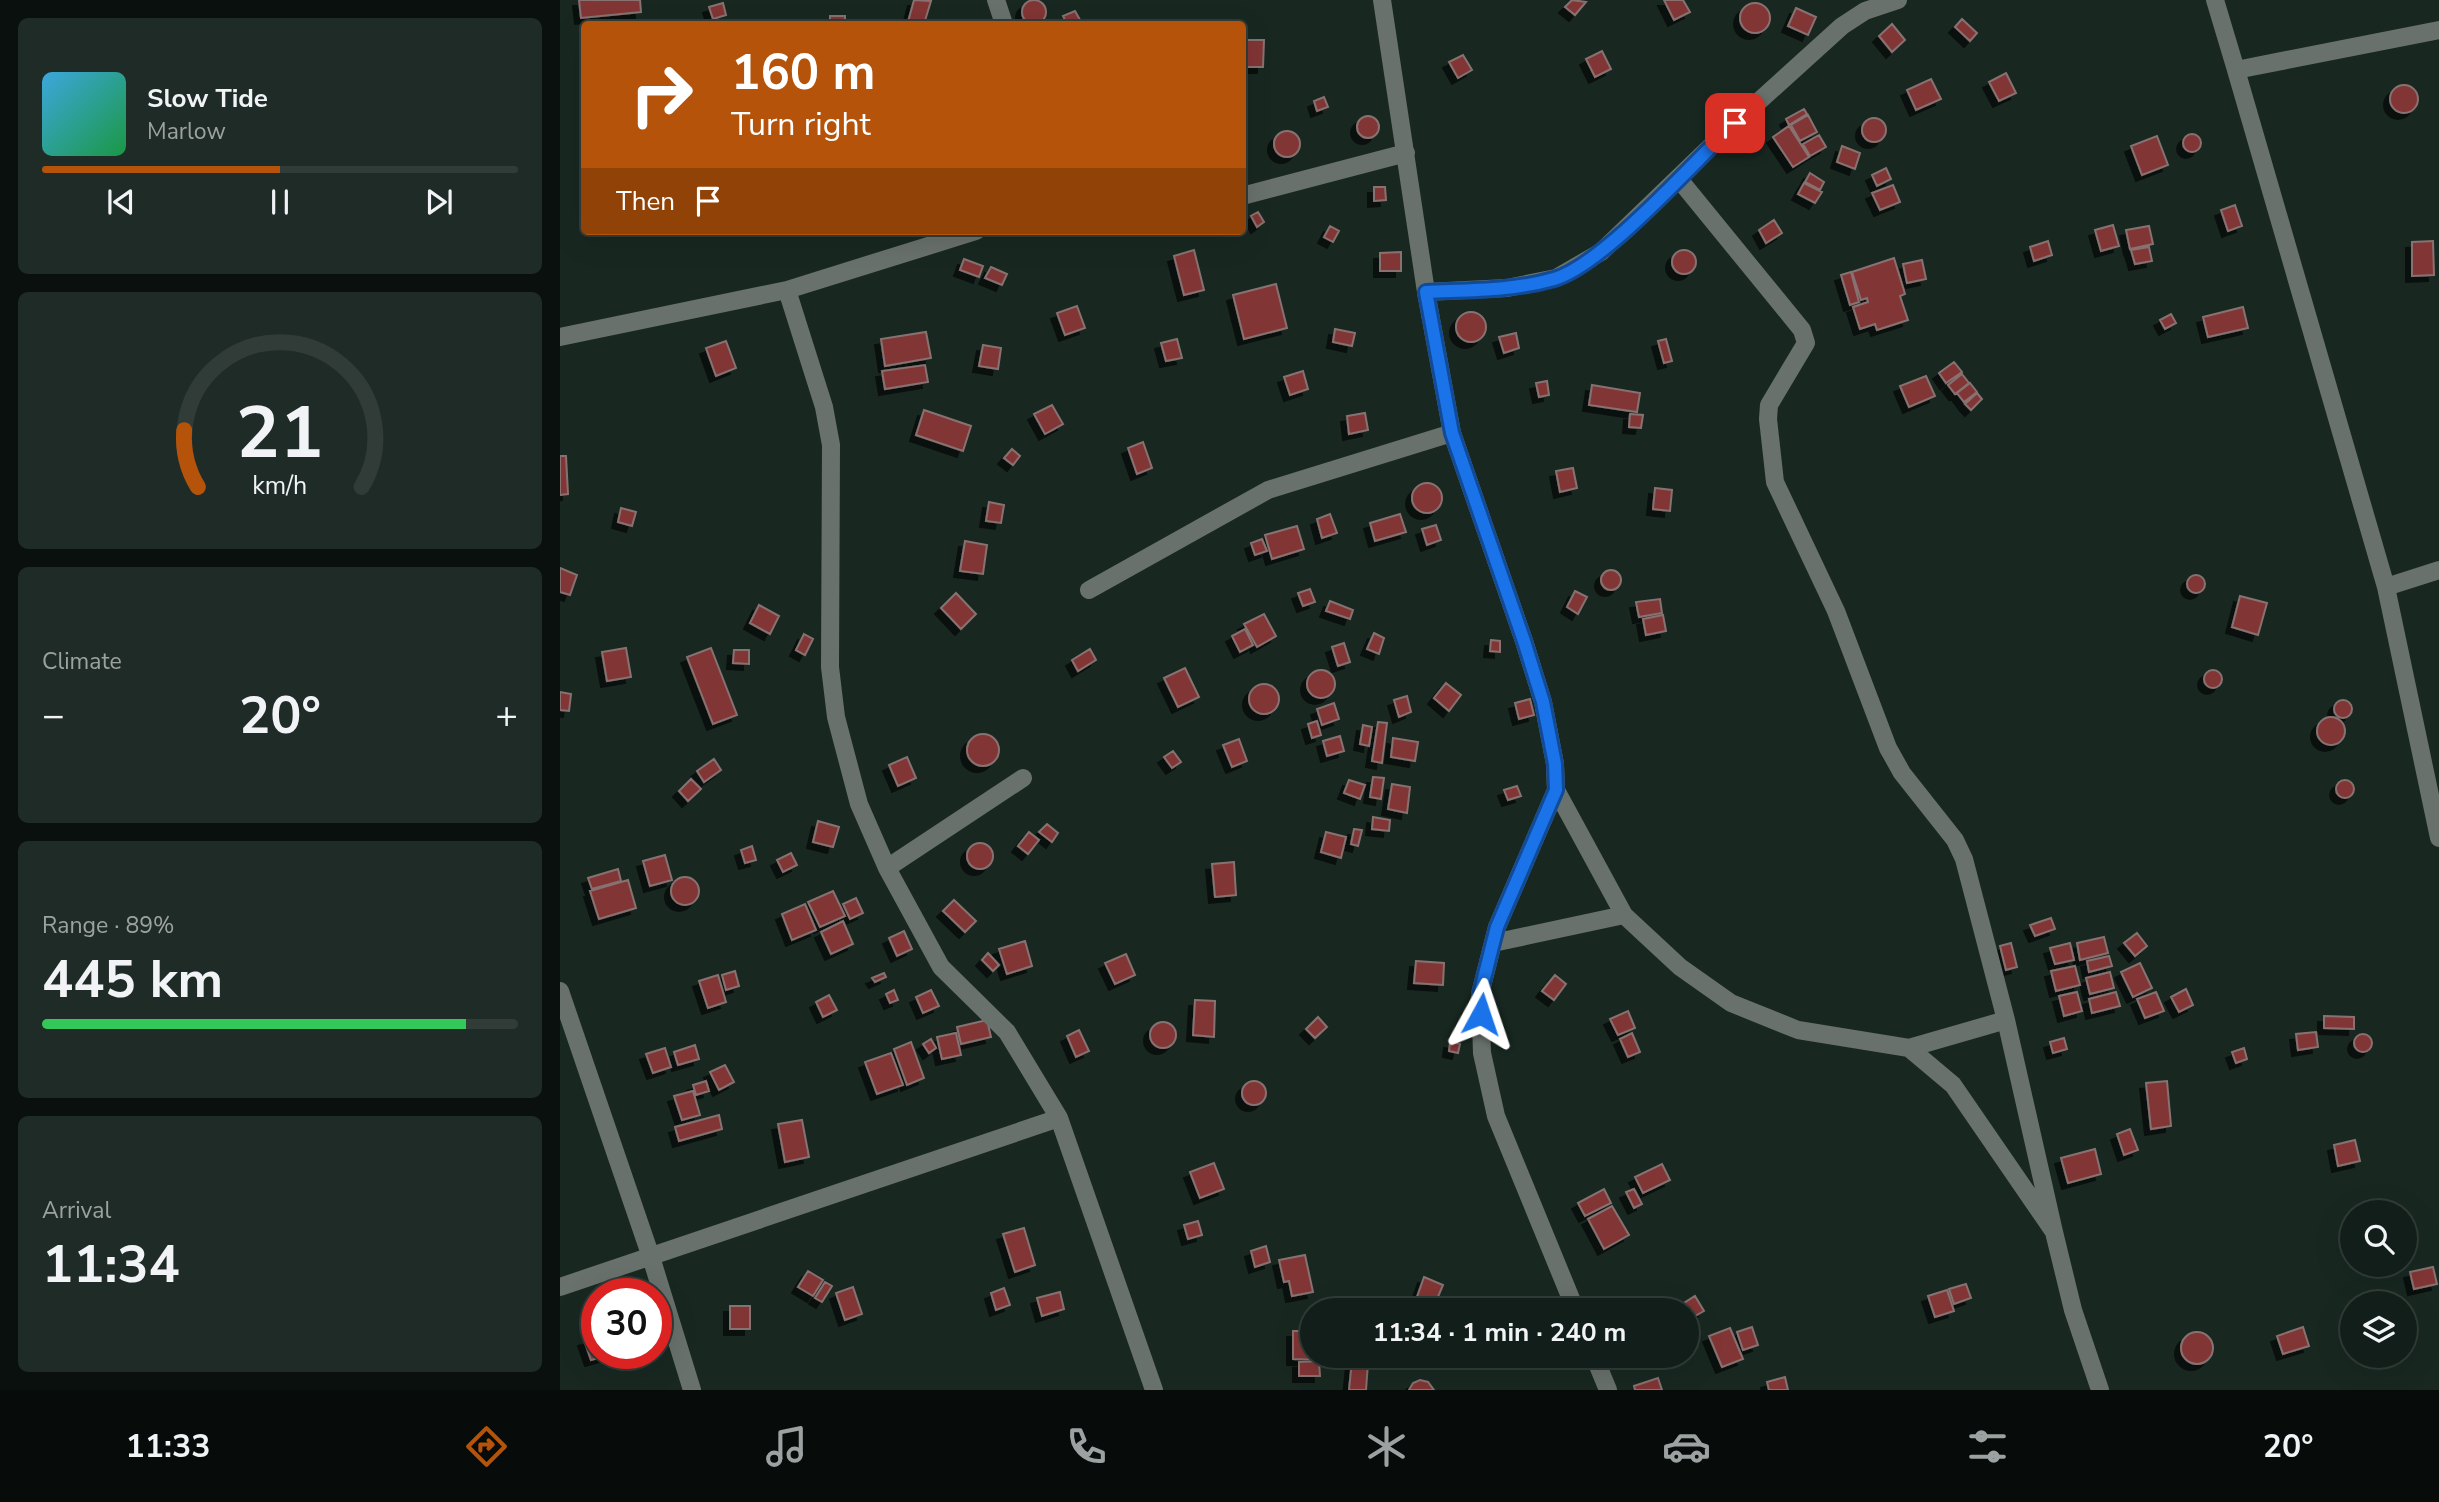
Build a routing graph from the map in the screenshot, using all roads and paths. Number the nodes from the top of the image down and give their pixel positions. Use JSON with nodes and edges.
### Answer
{"nodes":[{"id":1,"x":996,"y":0,"type":"edge"},
{"id":2,"x":1382,"y":0,"type":"edge"},
{"id":3,"x":1898,"y":0,"type":"edge"},
{"id":4,"x":2215,"y":0,"type":"edge"},
{"id":5,"x":1864,"y":5,"type":"edge"},
{"id":6,"x":1003,"y":21,"type":"edge"},
{"id":7,"x":2439,"y":30,"type":"edge"},
{"id":8,"x":2236,"y":70,"type":"junction"},
{"id":9,"x":1405,"y":153,"type":"junction"},
{"id":10,"x":1678,"y":178,"type":"junction"},
{"id":11,"x":1246,"y":195,"type":"edge"},
{"id":12,"x":958,"y":235,"type":"edge"},
{"id":13,"x":787,"y":290,"type":"junction"},
{"id":14,"x":1426,"y":292,"type":"junction"},
{"id":15,"x":562,"y":333,"type":"edge"},
{"id":16,"x":1452,"y":433,"type":"junction"},
{"id":17,"x":2439,"y":570,"type":"edge"},
{"id":18,"x":2386,"y":587,"type":"junction"},
{"id":19,"x":1088,"y":590,"type":"dead end"},
{"id":20,"x":1024,"y":778,"type":"dead end"},
{"id":21,"x":1556,"y":790,"type":"junction"},
{"id":22,"x":2439,"y":838,"type":"edge"},
{"id":23,"x":887,"y":868,"type":"junction"},
{"id":24,"x":1624,"y":915,"type":"junction"},
{"id":25,"x":1493,"y":943,"type":"junction"},
{"id":26,"x":560,"y":991,"type":"edge"},
{"id":27,"x":2006,"y":1020,"type":"junction"},
{"id":28,"x":1909,"y":1048,"type":"junction"},
{"id":29,"x":1059,"y":1118,"type":"junction"},
{"id":30,"x":2054,"y":1232,"type":"junction"},
{"id":31,"x":651,"y":1258,"type":"junction"},
{"id":32,"x":560,"y":1287,"type":"edge"},
{"id":33,"x":1571,"y":1298,"type":"edge"},
{"id":34,"x":1599,"y":1368,"type":"edge"},
{"id":35,"x":692,"y":1390,"type":"edge"},
{"id":36,"x":1154,"y":1390,"type":"edge"},
{"id":37,"x":1608,"y":1390,"type":"edge"},
{"id":38,"x":2100,"y":1390,"type":"edge"}],
"edges":[{"from":1,"to":6,"type":"street"},
{"from":2,"to":9,"type":"street"},
{"from":3,"to":5,"type":"street"},
{"from":4,"to":8,"type":"street"},
{"from":5,"to":10,"type":"street"},
{"from":7,"to":8,"type":"street"},
{"from":8,"to":18,"type":"street"},
{"from":9,"to":11,"type":"street"},
{"from":9,"to":14,"type":"street"},
{"from":10,"to":14,"type":"street"},
{"from":10,"to":27,"type":"street"},
{"from":12,"to":13,"type":"street"},
{"from":13,"to":15,"type":"street"},
{"from":13,"to":23,"type":"street"},
{"from":14,"to":16,"type":"street"},
{"from":16,"to":19,"type":"street"},
{"from":16,"to":21,"type":"street"},
{"from":17,"to":18,"type":"street"},
{"from":18,"to":22,"type":"street"},
{"from":20,"to":23,"type":"street"},
{"from":21,"to":24,"type":"street"},
{"from":21,"to":25,"type":"street"},
{"from":23,"to":29,"type":"street"},
{"from":24,"to":25,"type":"street"},
{"from":24,"to":28,"type":"street"},
{"from":25,"to":33,"type":"street"},
{"from":26,"to":31,"type":"street"},
{"from":27,"to":28,"type":"street"},
{"from":27,"to":30,"type":"street"},
{"from":28,"to":30,"type":"street"},
{"from":29,"to":31,"type":"street"},
{"from":29,"to":36,"type":"street"},
{"from":30,"to":38,"type":"street"},
{"from":31,"to":32,"type":"street"},
{"from":31,"to":35,"type":"street"},
{"from":34,"to":37,"type":"street"}]}
